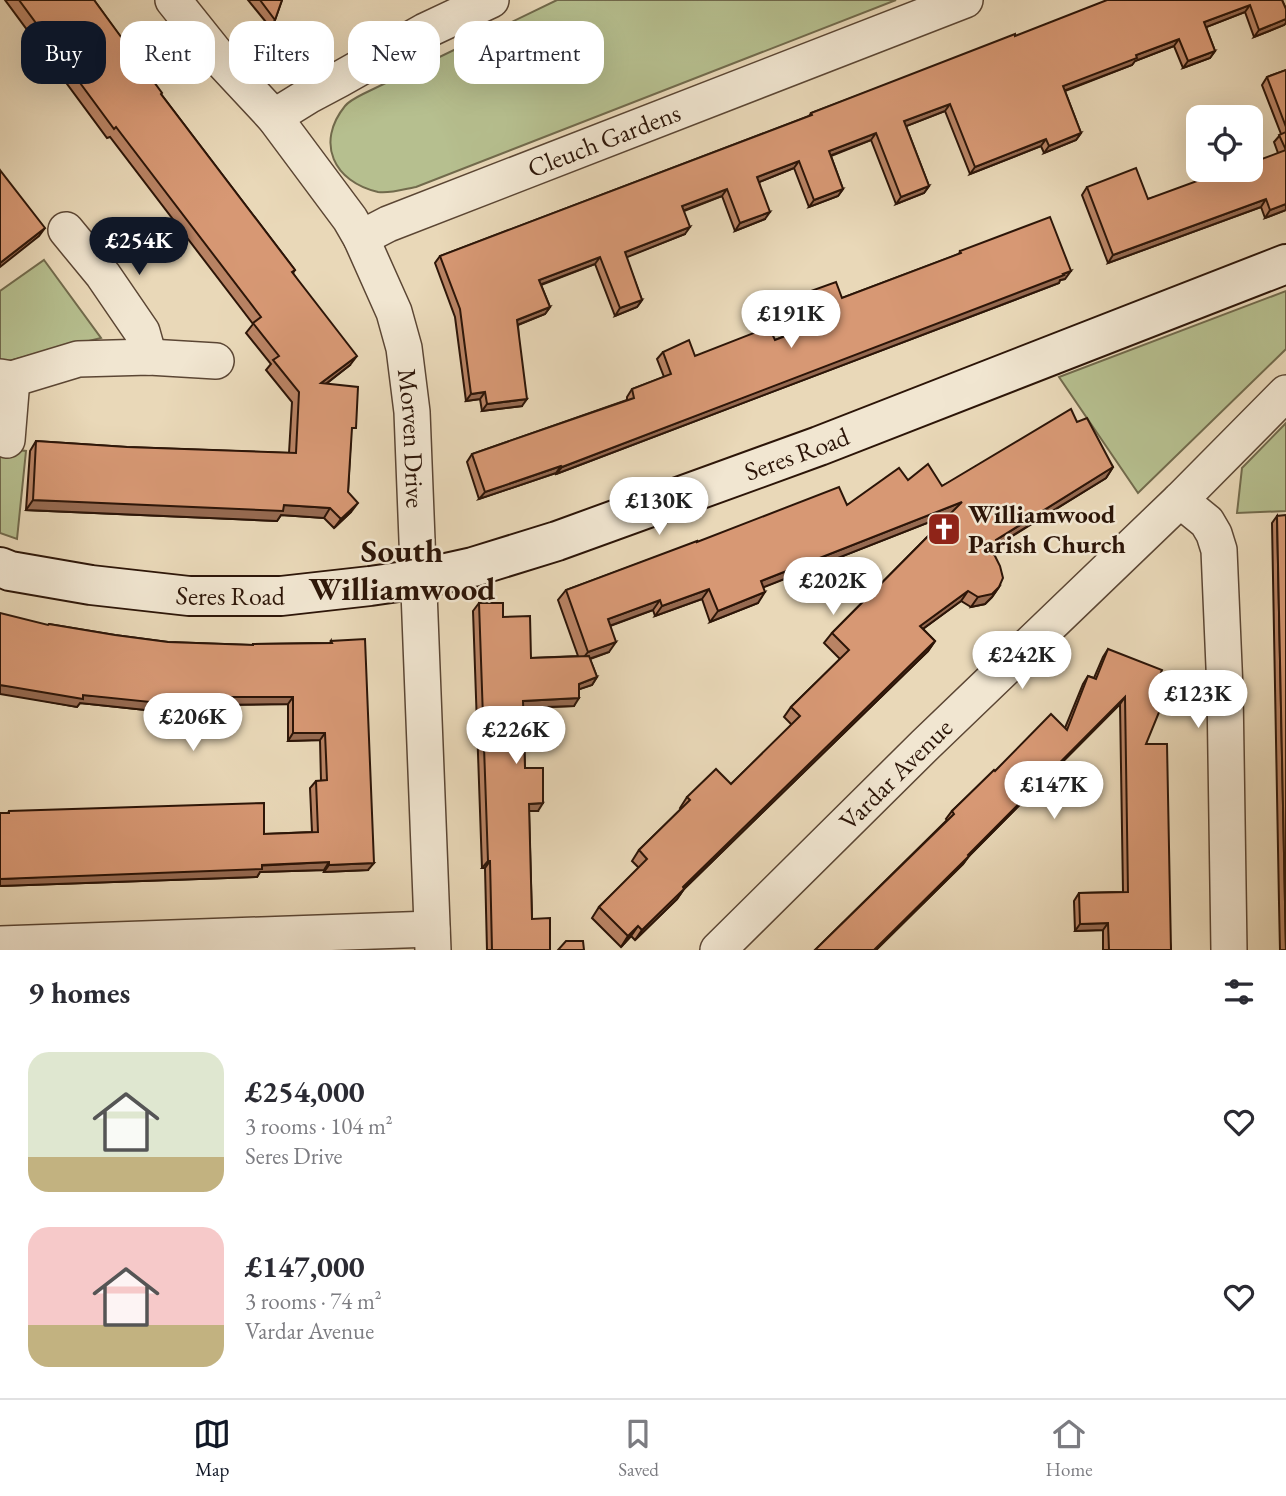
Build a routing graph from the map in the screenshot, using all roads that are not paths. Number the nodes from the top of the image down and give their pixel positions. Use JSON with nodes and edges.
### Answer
{"nodes":[{"id":1,"x":173,"y":0,"type":"edge"},
{"id":2,"x":491,"y":0,"type":"edge"},
{"id":3,"x":965,"y":0,"type":"edge"},
{"id":4,"x":274,"y":117,"type":"junction"},
{"id":5,"x":66,"y":230,"type":"dead end"},
{"id":6,"x":361,"y":238,"type":"junction"},
{"id":7,"x":1286,"y":264,"type":"edge"},
{"id":8,"x":149,"y":357,"type":"junction"},
{"id":9,"x":216,"y":361,"type":"dead end"},
{"id":10,"x":6,"y":378,"type":"edge"},
{"id":11,"x":1286,"y":393,"type":"edge"},
{"id":12,"x":7,"y":440,"type":"dead end"},
{"id":13,"x":1180,"y":500,"type":"junction"},
{"id":14,"x":0,"y":567,"type":"edge"},
{"id":15,"x":419,"y":579,"type":"junction"},
{"id":16,"x":432,"y":940,"type":"edge"},
{"id":17,"x":0,"y":944,"type":"edge"},
{"id":18,"x":718,"y":950,"type":"edge"},
{"id":19,"x":1229,"y":950,"type":"edge"}],
"edges":[{"from":1,"to":4,"type":"street","name":"Morven Drive"},
{"from":2,"to":4,"type":"street"},
{"from":3,"to":6,"type":"street","name":"Cleuch Gardens"},
{"from":4,"to":6,"type":"street","name":"Morven Drive"},
{"from":5,"to":8,"type":"street"},
{"from":6,"to":15,"type":"street","name":"Morven Drive"},
{"from":7,"to":15,"type":"street","name":"Seres Road"},
{"from":8,"to":9,"type":"street"},
{"from":8,"to":10,"type":"street"},
{"from":10,"to":12,"type":"street"},
{"from":11,"to":13,"type":"street","name":"Vardar Avenue"},
{"from":13,"to":18,"type":"street","name":"Vardar Avenue"},
{"from":13,"to":19,"type":"street"},
{"from":14,"to":15,"type":"street","name":"Seres Road"},
{"from":15,"to":16,"type":"street","name":"Morven Drive"},
{"from":16,"to":17,"type":"street"}]}
